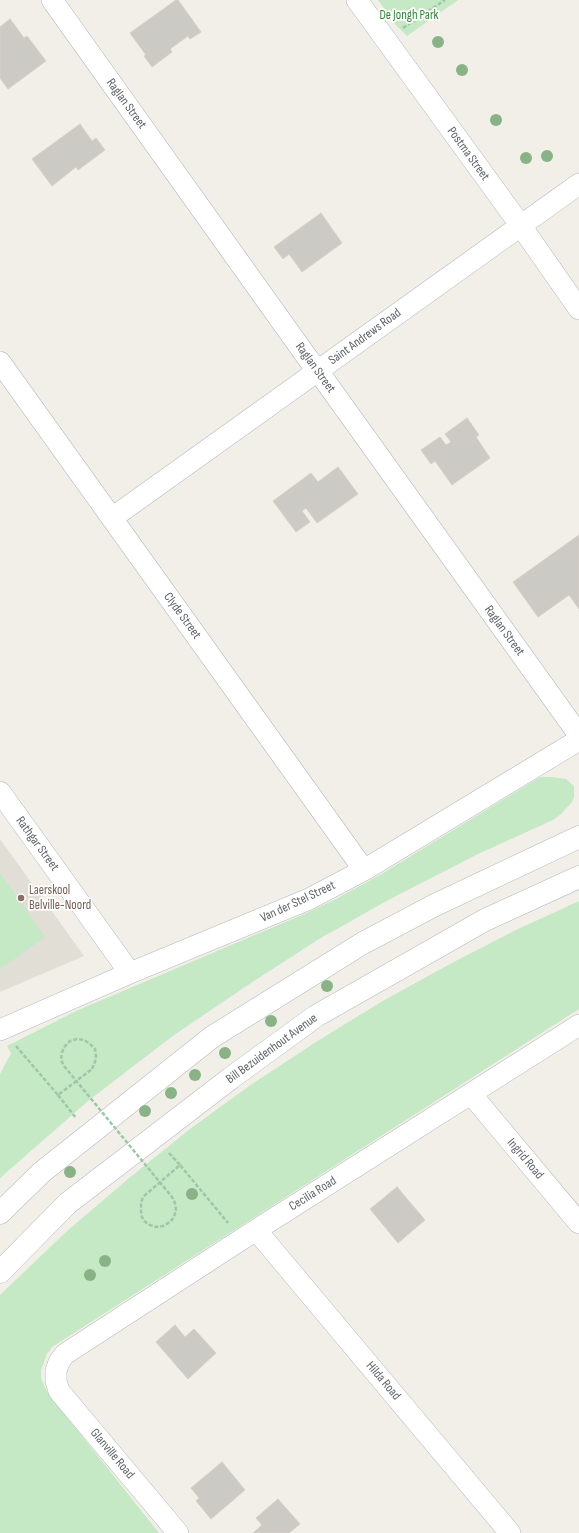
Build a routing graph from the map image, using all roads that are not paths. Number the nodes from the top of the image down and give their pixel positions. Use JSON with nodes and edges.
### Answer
{"nodes":[{"id":1,"x":52,"y":0,"type":"edge"},
{"id":2,"x":357,"y":0,"type":"edge"},
{"id":3,"x":579,"y":184,"type":"edge"},
{"id":4,"x":521,"y":226,"type":"junction"},
{"id":5,"x":579,"y":309,"type":"edge"},
{"id":6,"x":0,"y":362,"type":"edge"},
{"id":7,"x":318,"y":371,"type":"junction"},
{"id":8,"x":112,"y":518,"type":"junction"},
{"id":9,"x":579,"y":735,"type":"edge"},
{"id":10,"x":579,"y":740,"type":"edge"},
{"id":11,"x":0,"y":792,"type":"edge"},
{"id":12,"x":579,"y":837,"type":"edge"},
{"id":13,"x":364,"y":870,"type":"junction"},
{"id":14,"x":579,"y":877,"type":"edge"},
{"id":15,"x":130,"y":973,"type":"junction"},
{"id":16,"x":579,"y":1025,"type":"edge"},
{"id":17,"x":6,"y":1036,"type":"edge"},
{"id":18,"x":471,"y":1094,"type":"junction"},
{"id":19,"x":0,"y":1213,"type":"edge"},
{"id":20,"x":579,"y":1223,"type":"edge"},
{"id":21,"x":256,"y":1230,"type":"junction"},
{"id":22,"x":0,"y":1272,"type":"edge"},
{"id":23,"x":56,"y":1372,"type":"joint"},
{"id":24,"x":178,"y":1533,"type":"edge"},
{"id":25,"x":510,"y":1533,"type":"edge"}],
"edges":[{"from":1,"to":7,"type":"street","name":"Raglan Street"},
{"from":2,"to":4,"type":"street","name":"Postma Street"},
{"from":3,"to":4,"type":"street","name":"Saint Andrews Road"},
{"from":4,"to":5,"type":"street","name":"Postma Street"},
{"from":4,"to":7,"type":"street","name":"Saint Andrews Road"},
{"from":6,"to":8,"type":"street","name":"Clyde Street"},
{"from":7,"to":8,"type":"street","name":"Saint Andrews Road"},
{"from":7,"to":9,"type":"street","name":"Raglan Street"},
{"from":8,"to":13,"type":"street","name":"Clyde Street"},
{"from":10,"to":13,"type":"street","name":"Van der Stel Street"},
{"from":11,"to":15,"type":"street","name":"Rathgar Street"},
{"from":12,"to":19,"type":"main road"},
{"from":13,"to":15,"type":"street","name":"Van der Stel Street"},
{"from":14,"to":22,"type":"main road","name":"Bill Bezuidenhout Avenue"},
{"from":15,"to":17,"type":"street","name":"Van der Stel Street"},
{"from":16,"to":18,"type":"street","name":"Cecilia Road"},
{"from":18,"to":20,"type":"street","name":"Ingrid Road"},
{"from":18,"to":21,"type":"street","name":"Cecilia Road"},
{"from":21,"to":23,"type":"street","name":"Cecilia Road"},
{"from":21,"to":25,"type":"street","name":"Hilda Road"},
{"from":23,"to":24,"type":"street","name":"Glanville Road"}]}
